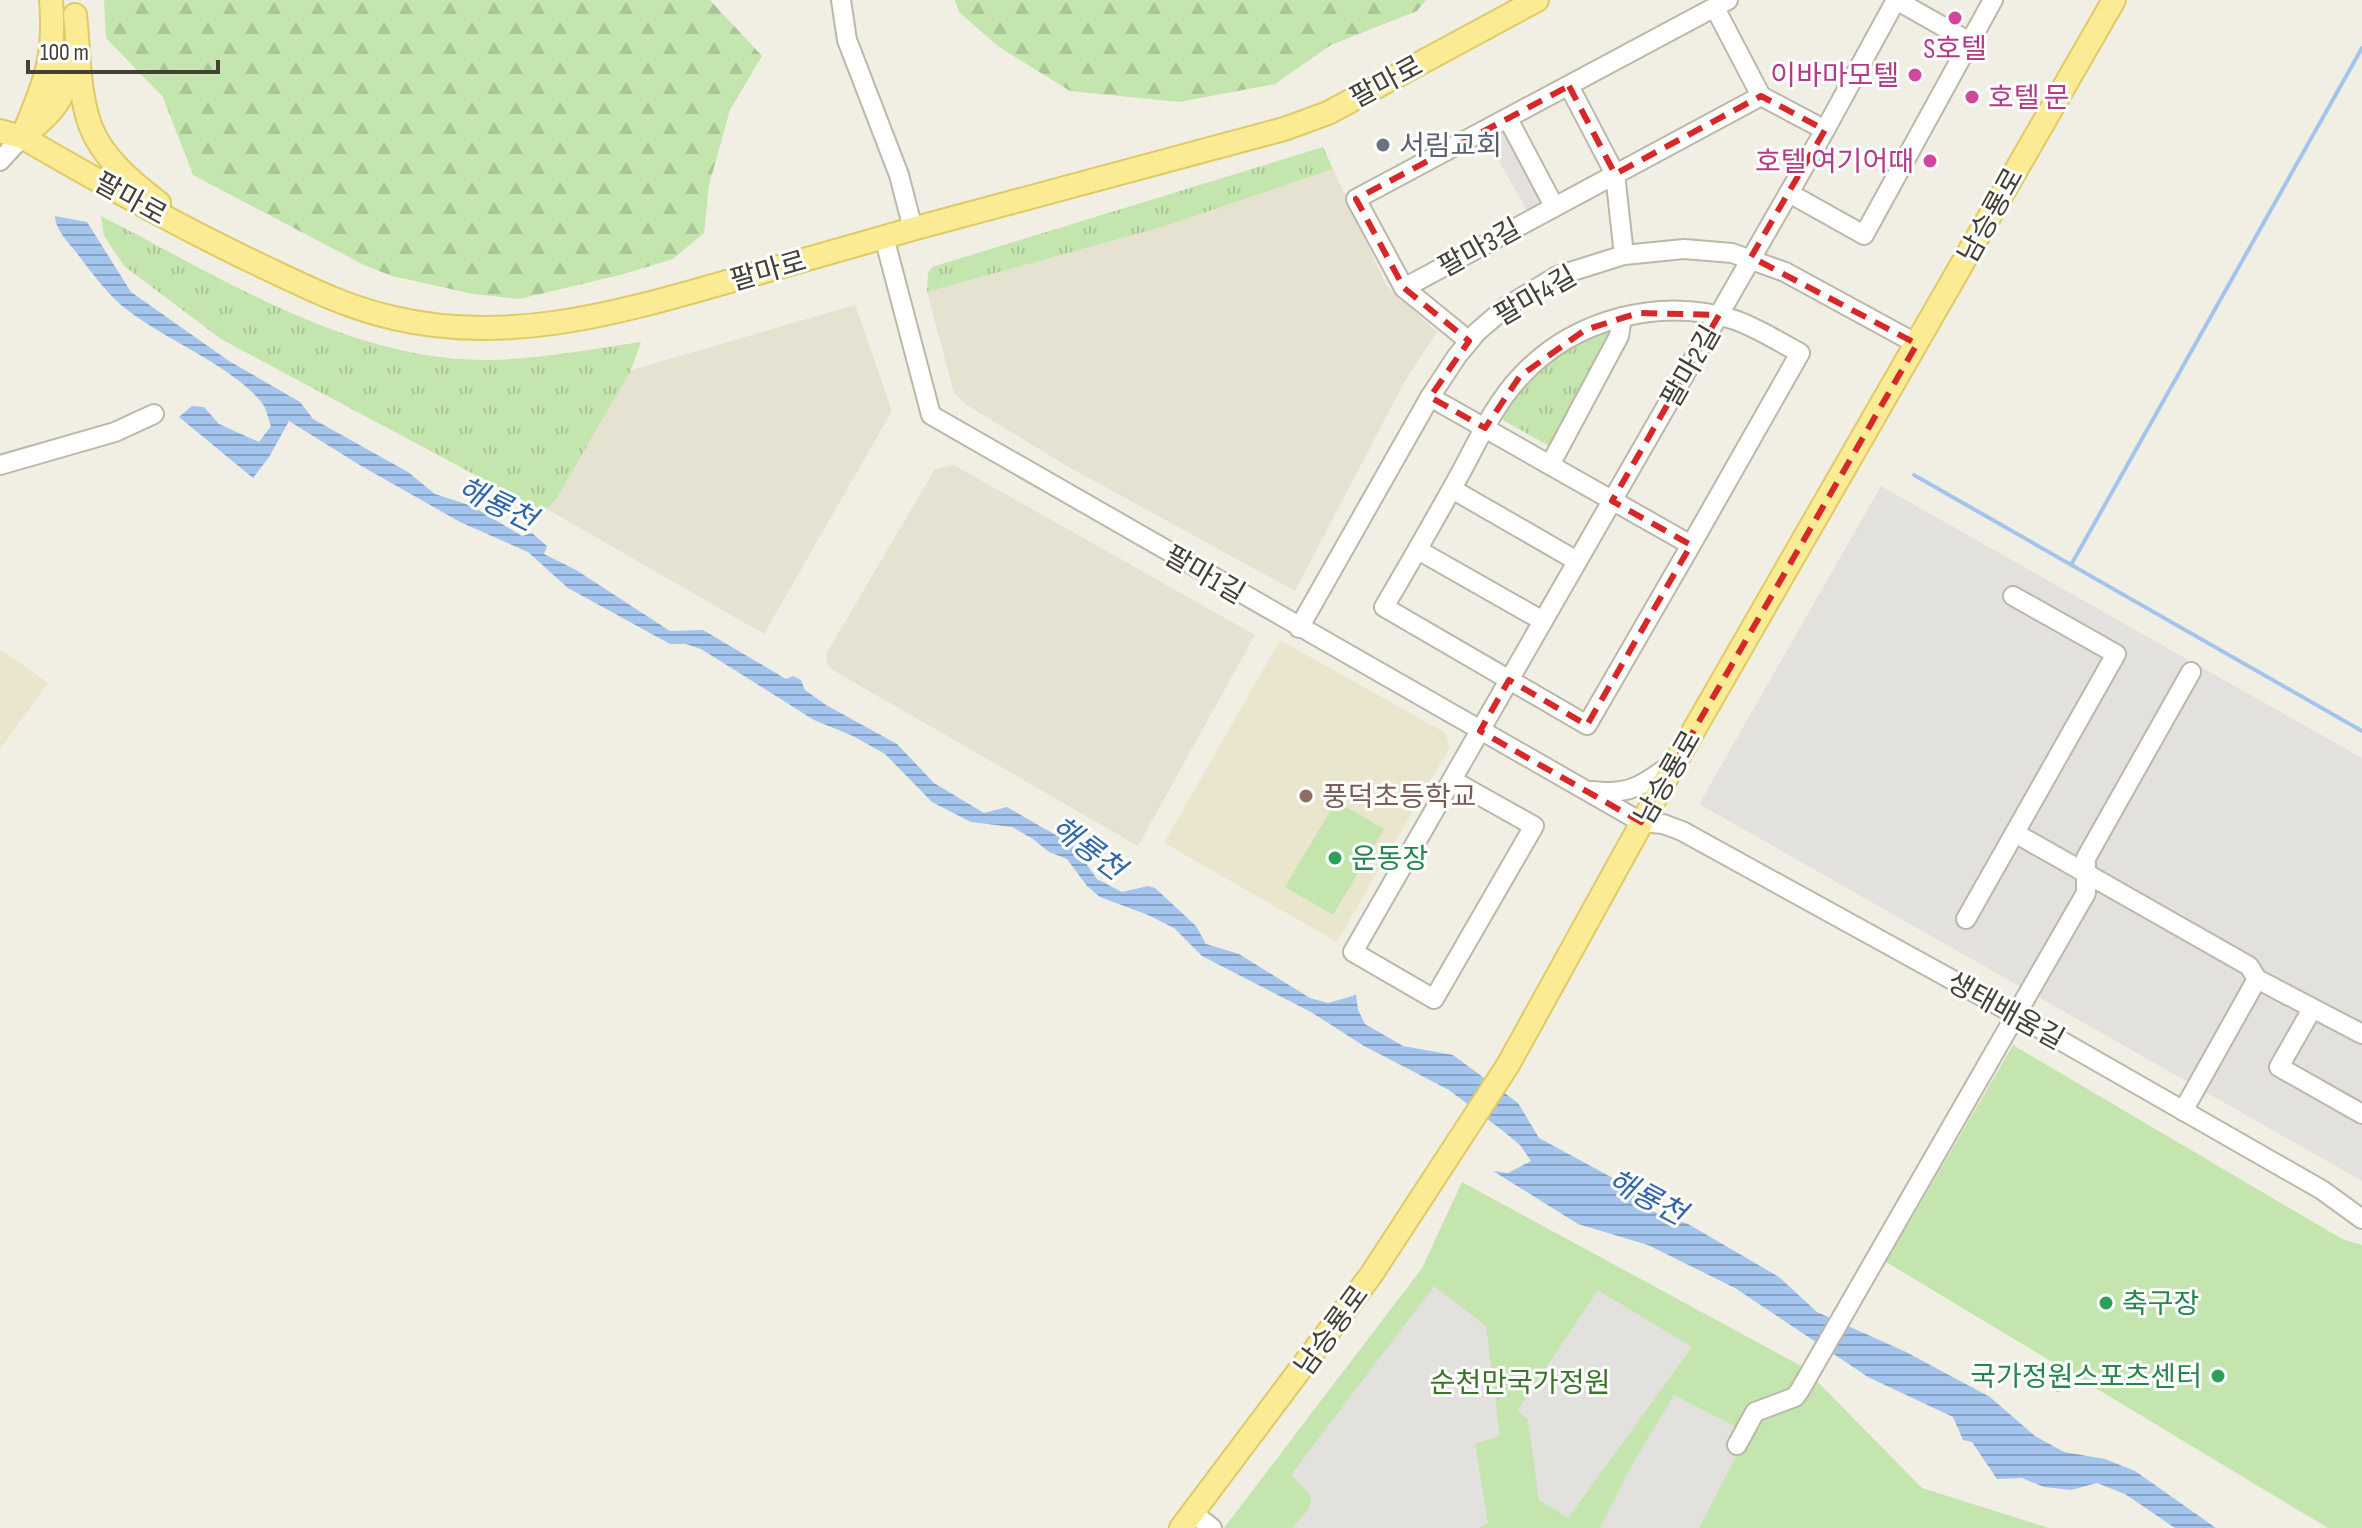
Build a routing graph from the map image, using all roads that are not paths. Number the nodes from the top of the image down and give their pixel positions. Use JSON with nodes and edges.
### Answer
{"nodes":[{"id":1,"x":51,"y":0,"type":"edge"},
{"id":2,"x":841,"y":0,"type":"edge"},
{"id":3,"x":1537,"y":0,"type":"edge"},
{"id":4,"x":1896,"y":0,"type":"edge"},
{"id":5,"x":1993,"y":0,"type":"edge"},
{"id":6,"x":2102,"y":0,"type":"edge"},
{"id":7,"x":2117,"y":0,"type":"edge"},
{"id":8,"x":1722,"y":4,"type":"edge"},
{"id":9,"x":74,"y":8,"type":"edge"},
{"id":10,"x":1970,"y":42,"type":"junction"},
{"id":11,"x":2085,"y":47,"type":"junction"},
{"id":12,"x":1569,"y":86,"type":"junction"},
{"id":13,"x":1761,"y":96,"type":"junction"},
{"id":14,"x":1508,"y":119,"type":"junction"},
{"id":15,"x":1825,"y":130,"type":"junction"},
{"id":16,"x":0,"y":131,"type":"edge"},
{"id":17,"x":22,"y":137,"type":"junction"},
{"id":18,"x":0,"y":161,"type":"edge"},
{"id":19,"x":1615,"y":174,"type":"junction"},
{"id":20,"x":1789,"y":193,"type":"junction"},
{"id":21,"x":1554,"y":206,"type":"junction"},
{"id":22,"x":913,"y":229,"type":"junction"},
{"id":23,"x":197,"y":234,"type":"junction"},
{"id":24,"x":884,"y":237,"type":"junction"},
{"id":25,"x":1624,"y":255,"type":"junction"},
{"id":26,"x":1751,"y":257,"type":"junction"},
{"id":27,"x":1404,"y":288,"type":"junction"},
{"id":28,"x":1719,"y":316,"type":"junction"},
{"id":29,"x":1622,"y":317,"type":"junction"},
{"id":30,"x":1469,"y":341,"type":"junction"},
{"id":31,"x":1917,"y":344,"type":"junction"},
{"id":32,"x":1430,"y":397,"type":"junction"},
{"id":33,"x":154,"y":414,"type":"dead end"},
{"id":34,"x":1485,"y":428,"type":"junction"},
{"id":35,"x":0,"y":465,"type":"edge"},
{"id":36,"x":1550,"y":465,"type":"junction"},
{"id":37,"x":1452,"y":489,"type":"junction"},
{"id":38,"x":1612,"y":501,"type":"junction"},
{"id":39,"x":1691,"y":545,"type":"junction"},
{"id":40,"x":1418,"y":550,"type":"junction"},
{"id":41,"x":1577,"y":561,"type":"junction"},
{"id":42,"x":2013,"y":596,"type":"dead end"},
{"id":43,"x":1543,"y":621,"type":"junction"},
{"id":44,"x":1299,"y":628,"type":"junction"},
{"id":45,"x":2191,"y":672,"type":"dead end"},
{"id":46,"x":1509,"y":680,"type":"junction"},
{"id":47,"x":1480,"y":731,"type":"junction"},
{"id":48,"x":1676,"y":761,"type":"junction"},
{"id":49,"x":1452,"y":780,"type":"junction"},
{"id":50,"x":1584,"y":790,"type":"junction"},
{"id":51,"x":1641,"y":822,"type":"junction"},
{"id":52,"x":2015,"y":833,"type":"junction"},
{"id":53,"x":2086,"y":873,"type":"junction"},
{"id":54,"x":1966,"y":919,"type":"dead end"},
{"id":55,"x":2257,"y":979,"type":"junction"},
{"id":56,"x":2317,"y":1012,"type":"junction"},
{"id":57,"x":2016,"y":1015,"type":"junction"},
{"id":58,"x":2362,"y":1034,"type":"edge"},
{"id":59,"x":2183,"y":1111,"type":"junction"},
{"id":60,"x":2362,"y":1114,"type":"edge"},
{"id":61,"x":2362,"y":1219,"type":"edge"},
{"id":62,"x":1737,"y":1445,"type":"dead end"},
{"id":63,"x":1187,"y":1520,"type":"edge"},
{"id":64,"x":1212,"y":1528,"type":"edge"}],
"edges":[{"from":1,"to":17,"type":"main road"},
{"from":2,"to":22,"type":"street"},
{"from":3,"to":22,"type":"main road","name":"팔마로"},
{"from":4,"to":10,"type":"street"},
{"from":4,"to":15,"type":"street","name":"팔마2길"},
{"from":5,"to":10,"type":"street"},
{"from":6,"to":11,"type":"main road"},
{"from":7,"to":11,"type":"main road"},
{"from":8,"to":12,"type":"street"},
{"from":8,"to":13,"type":"street"},
{"from":9,"to":17,"type":"main road"},
{"from":9,"to":23,"type":"main road"},
{"from":10,"to":20,"type":"street"},
{"from":11,"to":31,"type":"main road","name":"남승룡로"},
{"from":12,"to":14,"type":"street"},
{"from":12,"to":19,"type":"street"},
{"from":13,"to":15,"type":"street"},
{"from":13,"to":19,"type":"street","name":"팔마3길"},
{"from":14,"to":21,"type":"street","name":"팔마3길"},
{"from":14,"to":27,"type":"street"},
{"from":15,"to":20,"type":"street","name":"팔마2길"},
{"from":16,"to":17,"type":"main road","name":"팔마로"},
{"from":17,"to":18,"type":"street"},
{"from":17,"to":23,"type":"main road","name":"팔마로"},
{"from":19,"to":21,"type":"street","name":"팔마3길"},
{"from":19,"to":25,"type":"street"},
{"from":20,"to":26,"type":"street","name":"팔마2길"},
{"from":21,"to":27,"type":"street","name":"팔마3길"},
{"from":22,"to":24,"type":"main road","name":"팔마로"},
{"from":23,"to":24,"type":"main road","name":"팔마로"},
{"from":24,"to":44,"type":"street","name":"팔마1길"},
{"from":25,"to":26,"type":"street","name":"팔마4길"},
{"from":25,"to":30,"type":"street","name":"팔마4길"},
{"from":26,"to":28,"type":"street","name":"팔마2길"},
{"from":26,"to":31,"type":"street","name":"팔마4길"},
{"from":27,"to":30,"type":"street"},
{"from":28,"to":29,"type":"street"},
{"from":28,"to":38,"type":"street","name":"팔마2길"},
{"from":28,"to":39,"type":"street"},
{"from":29,"to":34,"type":"street"},
{"from":29,"to":36,"type":"street"},
{"from":30,"to":32,"type":"street","name":"팔마4길"},
{"from":31,"to":48,"type":"main road","name":"남승룡로"},
{"from":32,"to":34,"type":"street"},
{"from":32,"to":44,"type":"street","name":"팔마4길"},
{"from":33,"to":35,"type":"street"},
{"from":34,"to":36,"type":"street"},
{"from":34,"to":37,"type":"street"},
{"from":36,"to":38,"type":"street"},
{"from":37,"to":40,"type":"street"},
{"from":37,"to":41,"type":"street"},
{"from":38,"to":39,"type":"street"},
{"from":38,"to":41,"type":"street","name":"팔마2길"},
{"from":39,"to":46,"type":"street"},
{"from":40,"to":43,"type":"street"},
{"from":40,"to":46,"type":"street"},
{"from":41,"to":43,"type":"street","name":"팔마2길"},
{"from":42,"to":52,"type":"street"},
{"from":43,"to":46,"type":"street","name":"팔마2길"},
{"from":44,"to":47,"type":"street","name":"팔마1길"},
{"from":45,"to":53,"type":"street"},
{"from":46,"to":47,"type":"street","name":"팔마2길"},
{"from":47,"to":49,"type":"street","name":"팔마2길"},
{"from":47,"to":50,"type":"street","name":"팔마1길"},
{"from":48,"to":50,"type":"street"},
{"from":48,"to":51,"type":"main road","name":"남승룡로"},
{"from":49,"to":49,"type":"street","name":"팔마2길"},
{"from":50,"to":51,"type":"street","name":"팔마1길"},
{"from":51,"to":57,"type":"street","name":"생태배움길"},
{"from":51,"to":63,"type":"main road","name":"남승룡로"},
{"from":52,"to":53,"type":"street"},
{"from":52,"to":54,"type":"street"},
{"from":53,"to":55,"type":"street"},
{"from":53,"to":57,"type":"street"},
{"from":55,"to":56,"type":"street"},
{"from":55,"to":59,"type":"street"},
{"from":56,"to":58,"type":"street"},
{"from":56,"to":60,"type":"street"},
{"from":57,"to":59,"type":"street","name":"생태배움길"},
{"from":57,"to":62,"type":"street"},
{"from":59,"to":61,"type":"street","name":"생태배움길"},
{"from":63,"to":64,"type":"street"}]}
